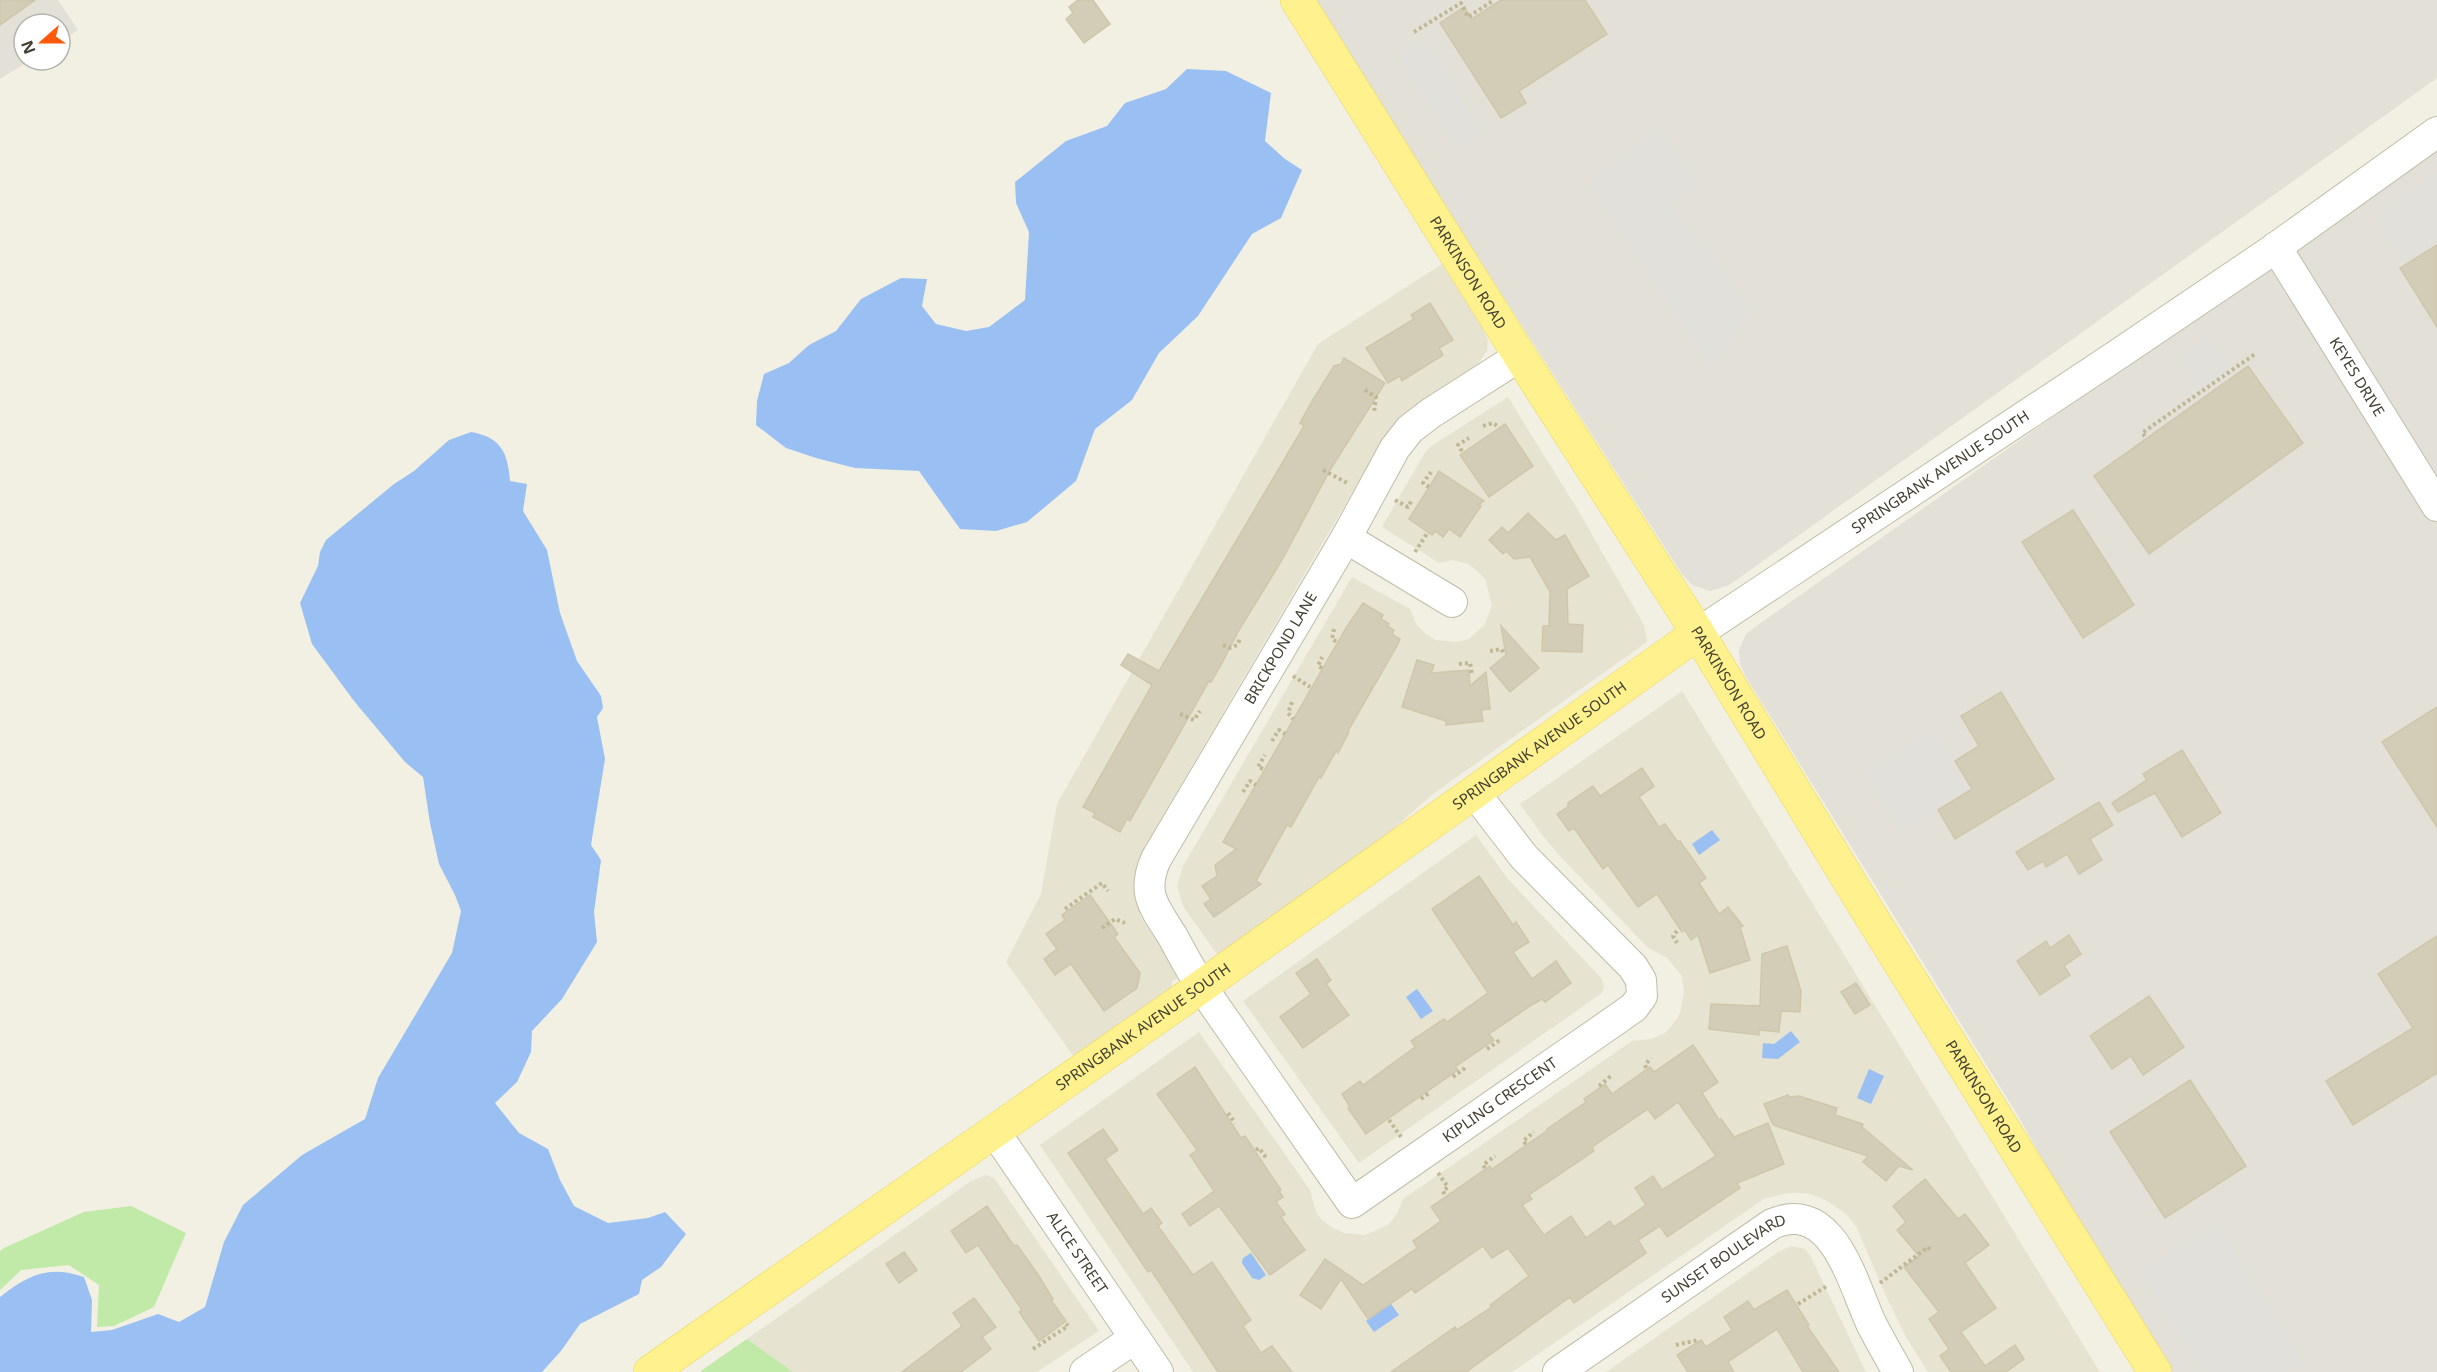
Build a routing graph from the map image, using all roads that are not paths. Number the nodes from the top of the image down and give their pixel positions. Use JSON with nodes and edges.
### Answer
{"nodes":[{"id":1,"x":1297,"y":0,"type":"edge"},
{"id":2,"x":2437,"y":132,"type":"edge"},
{"id":3,"x":2276,"y":247,"type":"junction"},
{"id":4,"x":1520,"y":356,"type":"junction"},
{"id":5,"x":2437,"y":506,"type":"edge"},
{"id":6,"x":1346,"y":538,"type":"junction"},
{"id":7,"x":1452,"y":602,"type":"dead end"},
{"id":8,"x":1698,"y":633,"type":"junction"},
{"id":9,"x":1474,"y":792,"type":"junction"},
{"id":10,"x":1201,"y":987,"type":"junction"},
{"id":11,"x":994,"y":1132,"type":"junction"},
{"id":12,"x":1135,"y":1338,"type":"junction"},
{"id":13,"x":650,"y":1372,"type":"edge"},
{"id":14,"x":1085,"y":1372,"type":"edge"},
{"id":15,"x":1158,"y":1372,"type":"edge"},
{"id":16,"x":1557,"y":1372,"type":"edge"},
{"id":17,"x":1898,"y":1372,"type":"edge"},
{"id":18,"x":2155,"y":1372,"type":"edge"}],
"edges":[{"from":1,"to":4,"type":"main road","name":"PARKINSON ROAD"},
{"from":2,"to":3,"type":"street","name":"SPRINGBANK AVENUE SOUTH"},
{"from":3,"to":5,"type":"street","name":"KEYES DRIVE"},
{"from":3,"to":8,"type":"street","name":"SPRINGBANK AVENUE SOUTH"},
{"from":4,"to":6,"type":"street","name":"BRICKPOND LANE"},
{"from":4,"to":8,"type":"main road","name":"PARKINSON ROAD"},
{"from":6,"to":7,"type":"street"},
{"from":6,"to":10,"type":"street","name":"BRICKPOND LANE"},
{"from":8,"to":9,"type":"main road","name":"SPRINGBANK AVENUE SOUTH"},
{"from":8,"to":18,"type":"main road","name":"PARKINSON ROAD"},
{"from":9,"to":10,"type":"main road","name":"SPRINGBANK AVENUE SOUTH"},
{"from":9,"to":10,"type":"street","name":"KIPLING CRESCENT"},
{"from":10,"to":11,"type":"main road","name":"SPRINGBANK AVENUE SOUTH"},
{"from":11,"to":12,"type":"street","name":"ALICE STREET"},
{"from":11,"to":13,"type":"main road","name":"SPRINGBANK AVENUE SOUTH"},
{"from":12,"to":14,"type":"street"},
{"from":12,"to":15,"type":"street","name":"ALICE STREET"},
{"from":16,"to":17,"type":"street","name":"SUNSET BOULEVARD"}]}
